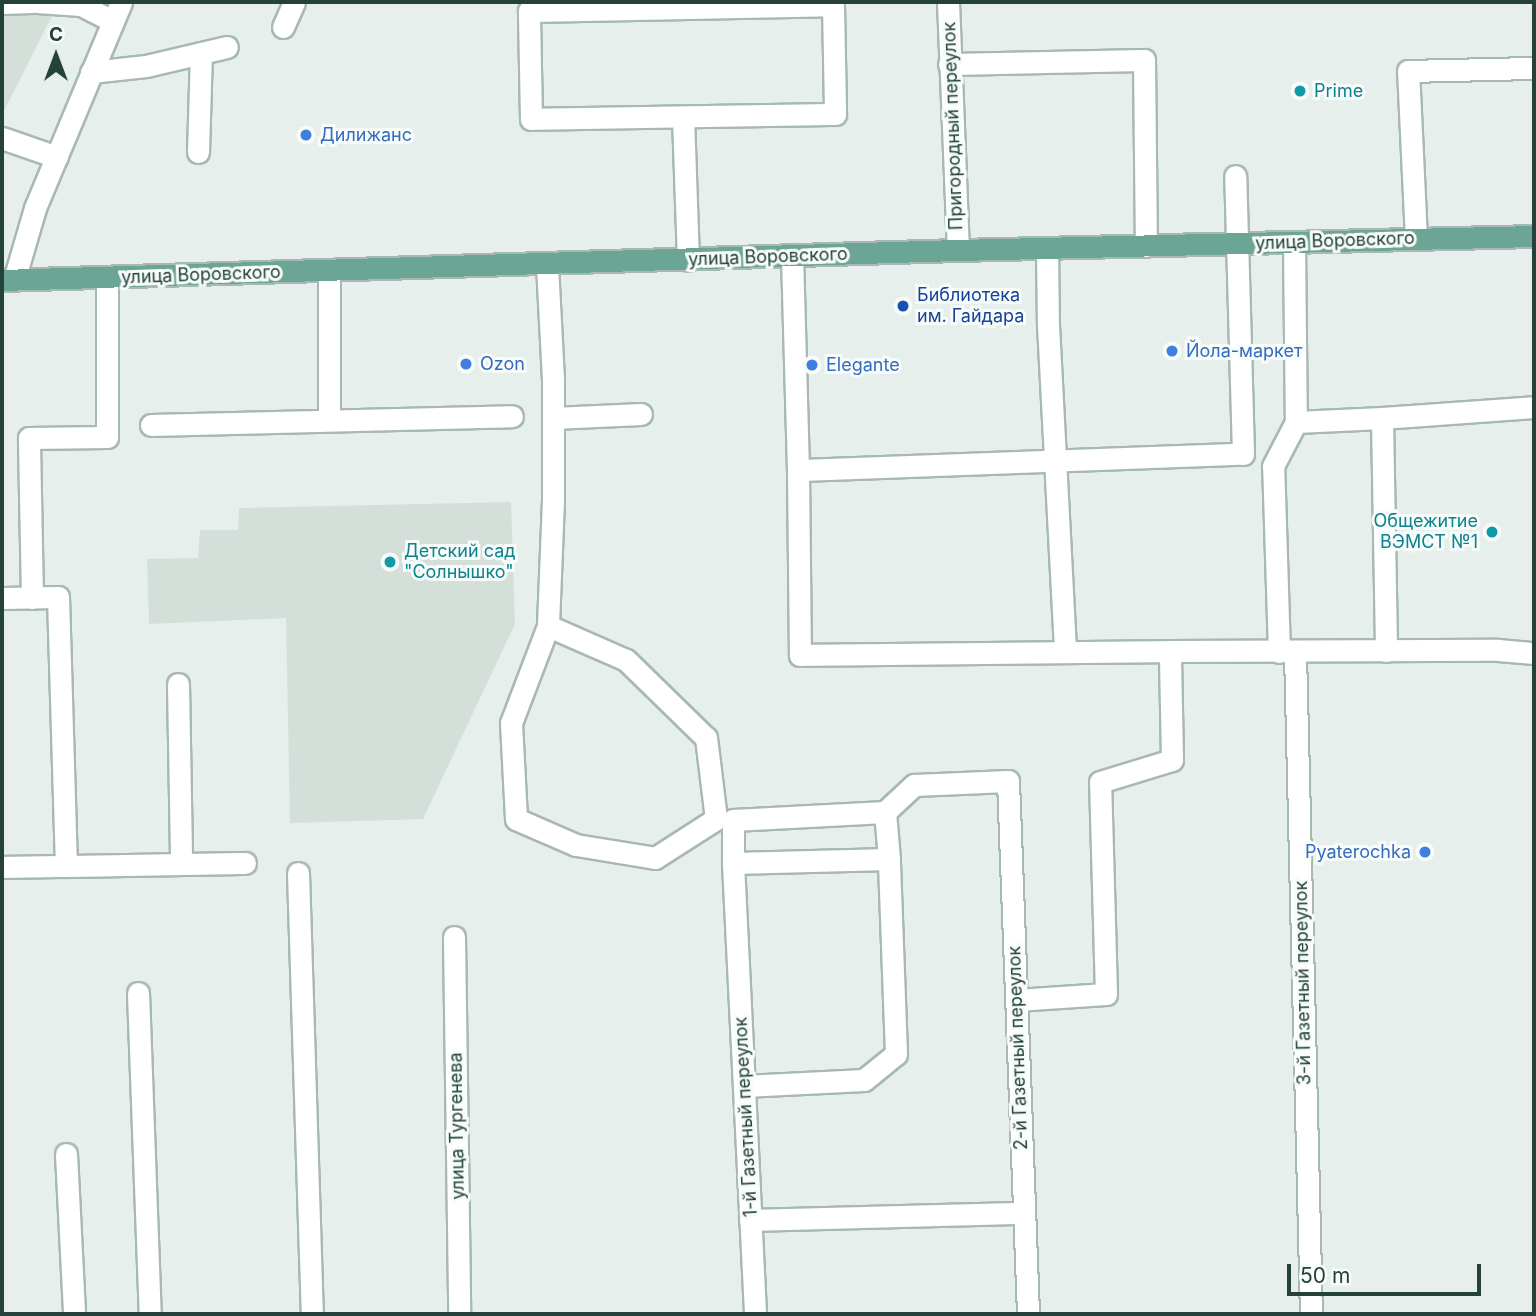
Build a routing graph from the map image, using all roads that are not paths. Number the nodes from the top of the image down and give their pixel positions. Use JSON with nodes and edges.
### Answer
{"nodes":[{"id":1,"x":34,"y":2,"type":"edge"},
{"id":2,"x":294,"y":2,"type":"edge"},
{"id":3,"x":948,"y":2,"type":"edge"},
{"id":4,"x":2,"y":3,"type":"edge"},
{"id":5,"x":117,"y":11,"type":"edge"},
{"id":6,"x":284,"y":27,"type":"dead end"},
{"id":7,"x":227,"y":47,"type":"dead end"},
{"id":8,"x":201,"y":53,"type":"junction"},
{"id":9,"x":949,"y":64,"type":"junction"},
{"id":10,"x":1534,"y":68,"type":"edge"},
{"id":11,"x":91,"y":72,"type":"junction"},
{"id":12,"x":683,"y":117,"type":"junction"},
{"id":13,"x":2,"y":138,"type":"edge"},
{"id":14,"x":198,"y":152,"type":"dead end"},
{"id":15,"x":57,"y":157,"type":"junction"},
{"id":16,"x":1235,"y":176,"type":"dead end"},
{"id":17,"x":1534,"y":236,"type":"edge"},
{"id":18,"x":1416,"y":239,"type":"junction"},
{"id":19,"x":1294,"y":243,"type":"junction"},
{"id":20,"x":1236,"y":244,"type":"junction"},
{"id":21,"x":1146,"y":246,"type":"junction"},
{"id":22,"x":1047,"y":248,"type":"junction"},
{"id":23,"x":958,"y":250,"type":"junction"},
{"id":24,"x":792,"y":255,"type":"junction"},
{"id":25,"x":688,"y":260,"type":"junction"},
{"id":26,"x":547,"y":265,"type":"junction"},
{"id":27,"x":329,"y":271,"type":"junction"},
{"id":28,"x":107,"y":277,"type":"junction"},
{"id":29,"x":8,"y":280,"type":"edge"},
{"id":30,"x":1534,"y":407,"type":"edge"},
{"id":31,"x":641,"y":414,"type":"dead end"},
{"id":32,"x":512,"y":416,"type":"dead end"},
{"id":33,"x":554,"y":418,"type":"junction"},
{"id":34,"x":1382,"y":418,"type":"junction"},
{"id":35,"x":329,"y":420,"type":"junction"},
{"id":36,"x":1296,"y":422,"type":"junction"},
{"id":37,"x":151,"y":425,"type":"dead end"},
{"id":38,"x":1055,"y":460,"type":"junction"},
{"id":39,"x":799,"y":470,"type":"junction"},
{"id":40,"x":2,"y":598,"type":"edge"},
{"id":41,"x":32,"y":598,"type":"junction"},
{"id":42,"x":548,"y":626,"type":"junction"},
{"id":43,"x":1065,"y":650,"type":"junction"},
{"id":44,"x":1170,"y":651,"type":"junction"},
{"id":45,"x":1386,"y":651,"type":"junction"},
{"id":46,"x":1287,"y":652,"type":"junction"},
{"id":47,"x":1534,"y":653,"type":"edge"},
{"id":48,"x":178,"y":684,"type":"dead end"},
{"id":49,"x":885,"y":812,"type":"junction"},
{"id":50,"x":889,"y":859,"type":"junction"},
{"id":51,"x":245,"y":863,"type":"dead end"},
{"id":52,"x":733,"y":863,"type":"junction"},
{"id":53,"x":181,"y":864,"type":"junction"},
{"id":54,"x":66,"y":866,"type":"junction"},
{"id":55,"x":2,"y":867,"type":"edge"},
{"id":56,"x":298,"y":873,"type":"dead end"},
{"id":57,"x":454,"y":937,"type":"dead end"},
{"id":58,"x":138,"y":993,"type":"dead end"},
{"id":59,"x":1016,"y":1000,"type":"junction"},
{"id":60,"x":744,"y":1086,"type":"junction"},
{"id":61,"x":66,"y":1154,"type":"dead end"},
{"id":62,"x":1024,"y":1213,"type":"junction"},
{"id":63,"x":750,"y":1220,"type":"junction"},
{"id":64,"x":74,"y":1314,"type":"edge"},
{"id":65,"x":150,"y":1314,"type":"edge"},
{"id":66,"x":312,"y":1314,"type":"edge"},
{"id":67,"x":459,"y":1314,"type":"edge"},
{"id":68,"x":755,"y":1314,"type":"edge"},
{"id":69,"x":1028,"y":1314,"type":"edge"},
{"id":70,"x":1311,"y":1314,"type":"edge"}],
"edges":[{"from":1,"to":4,"type":"street"},
{"from":1,"to":5,"type":"street"},
{"from":2,"to":6,"type":"street"},
{"from":3,"to":9,"type":"street","name":"Пригородный переулок"},
{"from":5,"to":11,"type":"street"},
{"from":7,"to":8,"type":"street"},
{"from":8,"to":11,"type":"street"},
{"from":8,"to":14,"type":"street"},
{"from":9,"to":21,"type":"street"},
{"from":9,"to":23,"type":"street","name":"Пригородный переулок"},
{"from":10,"to":18,"type":"street"},
{"from":11,"to":15,"type":"street"},
{"from":12,"to":12,"type":"street"},
{"from":12,"to":25,"type":"street"},
{"from":13,"to":15,"type":"street"},
{"from":15,"to":29,"type":"street"},
{"from":16,"to":20,"type":"street"},
{"from":17,"to":18,"type":"main road","name":"улица Воровского"},
{"from":18,"to":19,"type":"main road","name":"улица Воровского"},
{"from":19,"to":20,"type":"main road","name":"улица Воровского"},
{"from":19,"to":36,"type":"street"},
{"from":20,"to":21,"type":"main road","name":"улица Воровского"},
{"from":20,"to":38,"type":"street"},
{"from":21,"to":22,"type":"main road","name":"улица Воровского"},
{"from":22,"to":23,"type":"main road","name":"улица Воровского"},
{"from":22,"to":38,"type":"street"},
{"from":23,"to":24,"type":"main road","name":"улица Воровского"},
{"from":24,"to":25,"type":"main road","name":"улица Воровского"},
{"from":24,"to":39,"type":"street"},
{"from":25,"to":26,"type":"main road","name":"улица Воровского"},
{"from":26,"to":27,"type":"main road","name":"улица Воровского"},
{"from":26,"to":33,"type":"street"},
{"from":27,"to":28,"type":"main road","name":"улица Воровского"},
{"from":27,"to":35,"type":"street"},
{"from":28,"to":29,"type":"main road","name":"улица Воровского"},
{"from":28,"to":41,"type":"street"},
{"from":30,"to":34,"type":"street"},
{"from":31,"to":33,"type":"street"},
{"from":32,"to":35,"type":"street"},
{"from":33,"to":42,"type":"street"},
{"from":34,"to":36,"type":"street"},
{"from":34,"to":45,"type":"street"},
{"from":35,"to":37,"type":"street"},
{"from":36,"to":46,"type":"street","name":"3-й Газетный переулок"},
{"from":38,"to":39,"type":"street"},
{"from":38,"to":43,"type":"street"},
{"from":39,"to":43,"type":"street"},
{"from":40,"to":41,"type":"street"},
{"from":41,"to":54,"type":"street"},
{"from":42,"to":42,"type":"street"},
{"from":43,"to":44,"type":"street"},
{"from":44,"to":46,"type":"street"},
{"from":44,"to":59,"type":"street"},
{"from":45,"to":46,"type":"street"},
{"from":45,"to":47,"type":"street"},
{"from":46,"to":70,"type":"street","name":"3-й Газетный переулок"},
{"from":48,"to":53,"type":"street"},
{"from":49,"to":50,"type":"street"},
{"from":49,"to":52,"type":"street","name":"1-й Газетный переулок"},
{"from":49,"to":59,"type":"street","name":"2-й Газетный переулок"},
{"from":50,"to":52,"type":"street"},
{"from":50,"to":60,"type":"street"},
{"from":51,"to":53,"type":"street"},
{"from":52,"to":60,"type":"street","name":"1-й Газетный переулок"},
{"from":53,"to":54,"type":"street"},
{"from":54,"to":55,"type":"street"},
{"from":56,"to":66,"type":"street"},
{"from":57,"to":67,"type":"street","name":"улица Тургенева"},
{"from":58,"to":65,"type":"street"},
{"from":59,"to":62,"type":"street","name":"2-й Газетный переулок"},
{"from":60,"to":63,"type":"street","name":"1-й Газетный переулок"},
{"from":61,"to":64,"type":"street"},
{"from":62,"to":63,"type":"street"},
{"from":62,"to":69,"type":"street","name":"2-й Газетный переулок"},
{"from":63,"to":68,"type":"street","name":"1-й Газетный переулок"}]}
